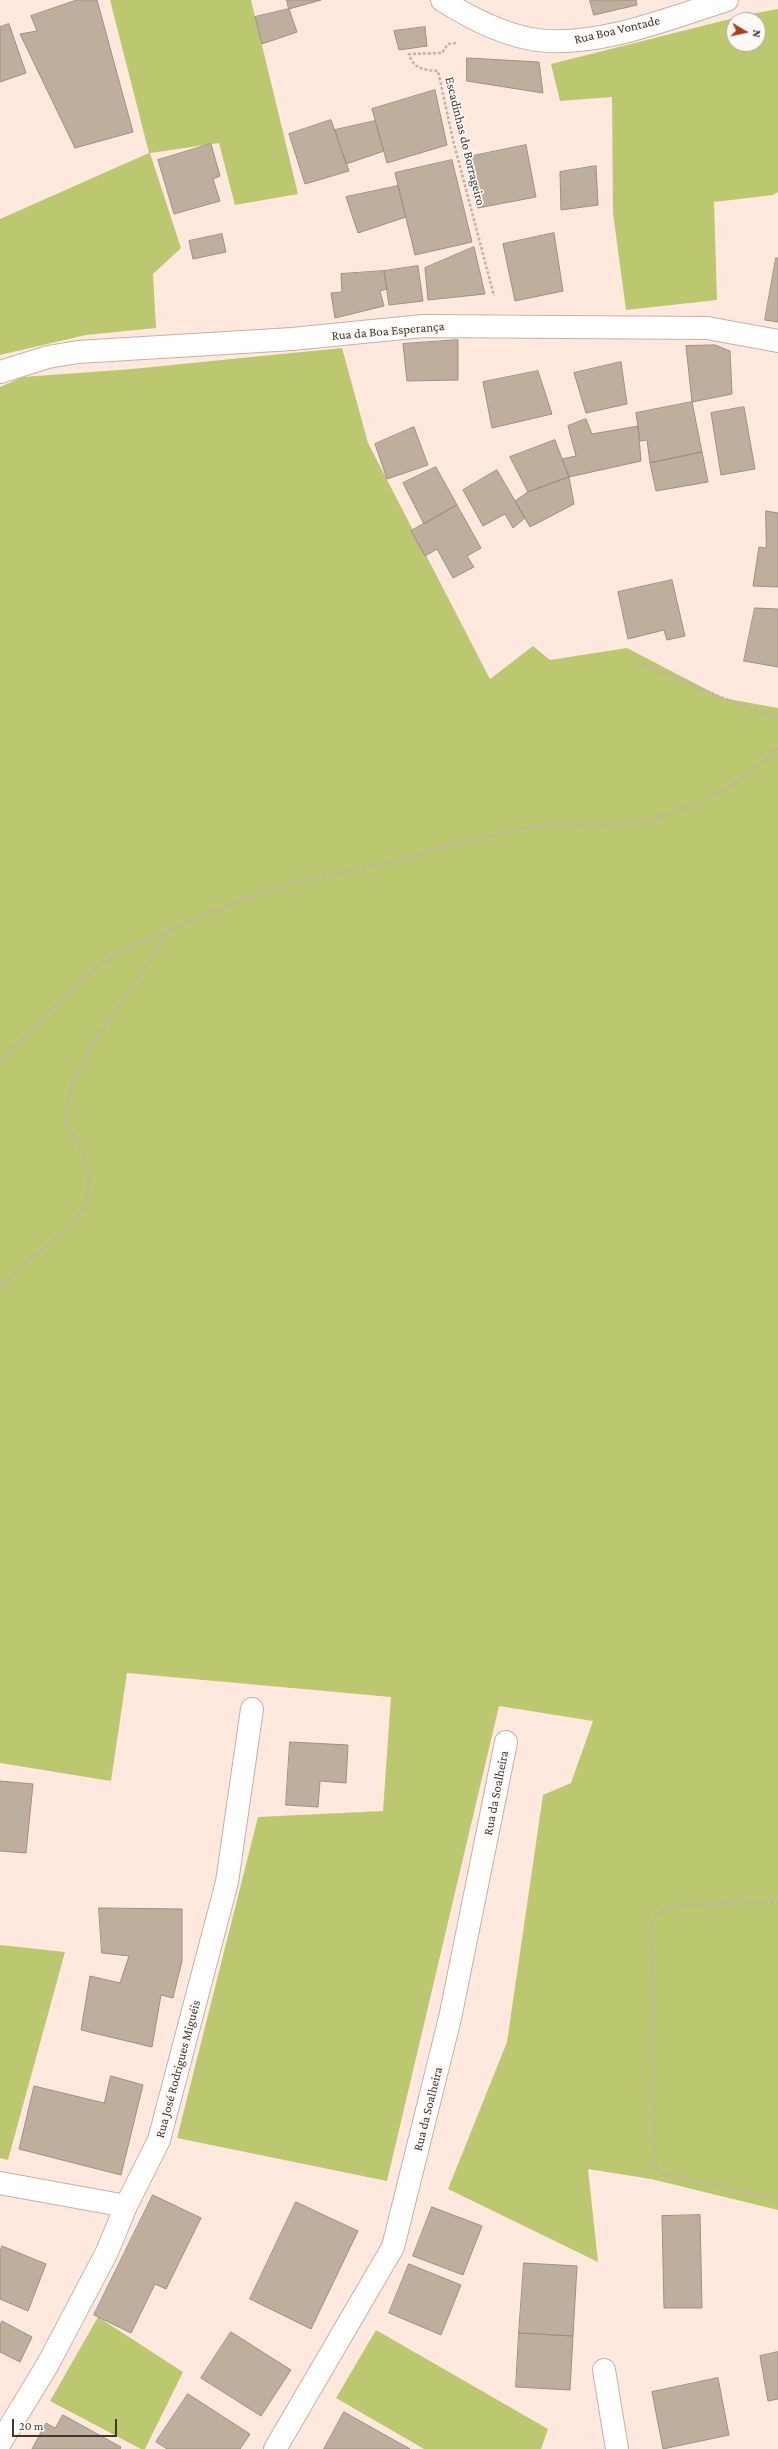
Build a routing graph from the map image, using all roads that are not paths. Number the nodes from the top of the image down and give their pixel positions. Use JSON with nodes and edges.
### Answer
{"nodes":[{"id":1,"x":442,"y":0,"type":"edge"},
{"id":2,"x":727,"y":0,"type":"edge"},
{"id":3,"x":778,"y":341,"type":"edge"},
{"id":4,"x":0,"y":372,"type":"edge"},
{"id":5,"x":252,"y":1709,"type":"dead end"},
{"id":6,"x":506,"y":1742,"type":"dead end"},
{"id":7,"x":0,"y":2183,"type":"edge"},
{"id":8,"x":126,"y":2206,"type":"junction"},
{"id":9,"x":604,"y":2370,"type":"dead end"},
{"id":10,"x":0,"y":2443,"type":"edge"},
{"id":11,"x":275,"y":2449,"type":"edge"},
{"id":12,"x":617,"y":2449,"type":"edge"}],
"edges":[{"from":1,"to":2,"type":"street","name":"Rua Boa Vontade"},
{"from":3,"to":4,"type":"street","name":"Rua da Boa Esperança"},
{"from":5,"to":8,"type":"street","name":"Rua José Rodrigues Miguéis"},
{"from":6,"to":11,"type":"street","name":"Rua da Soalheira"},
{"from":7,"to":8,"type":"street"},
{"from":8,"to":10,"type":"street","name":"Rua José Rodrigues Miguéis"},
{"from":9,"to":12,"type":"street"}]}
